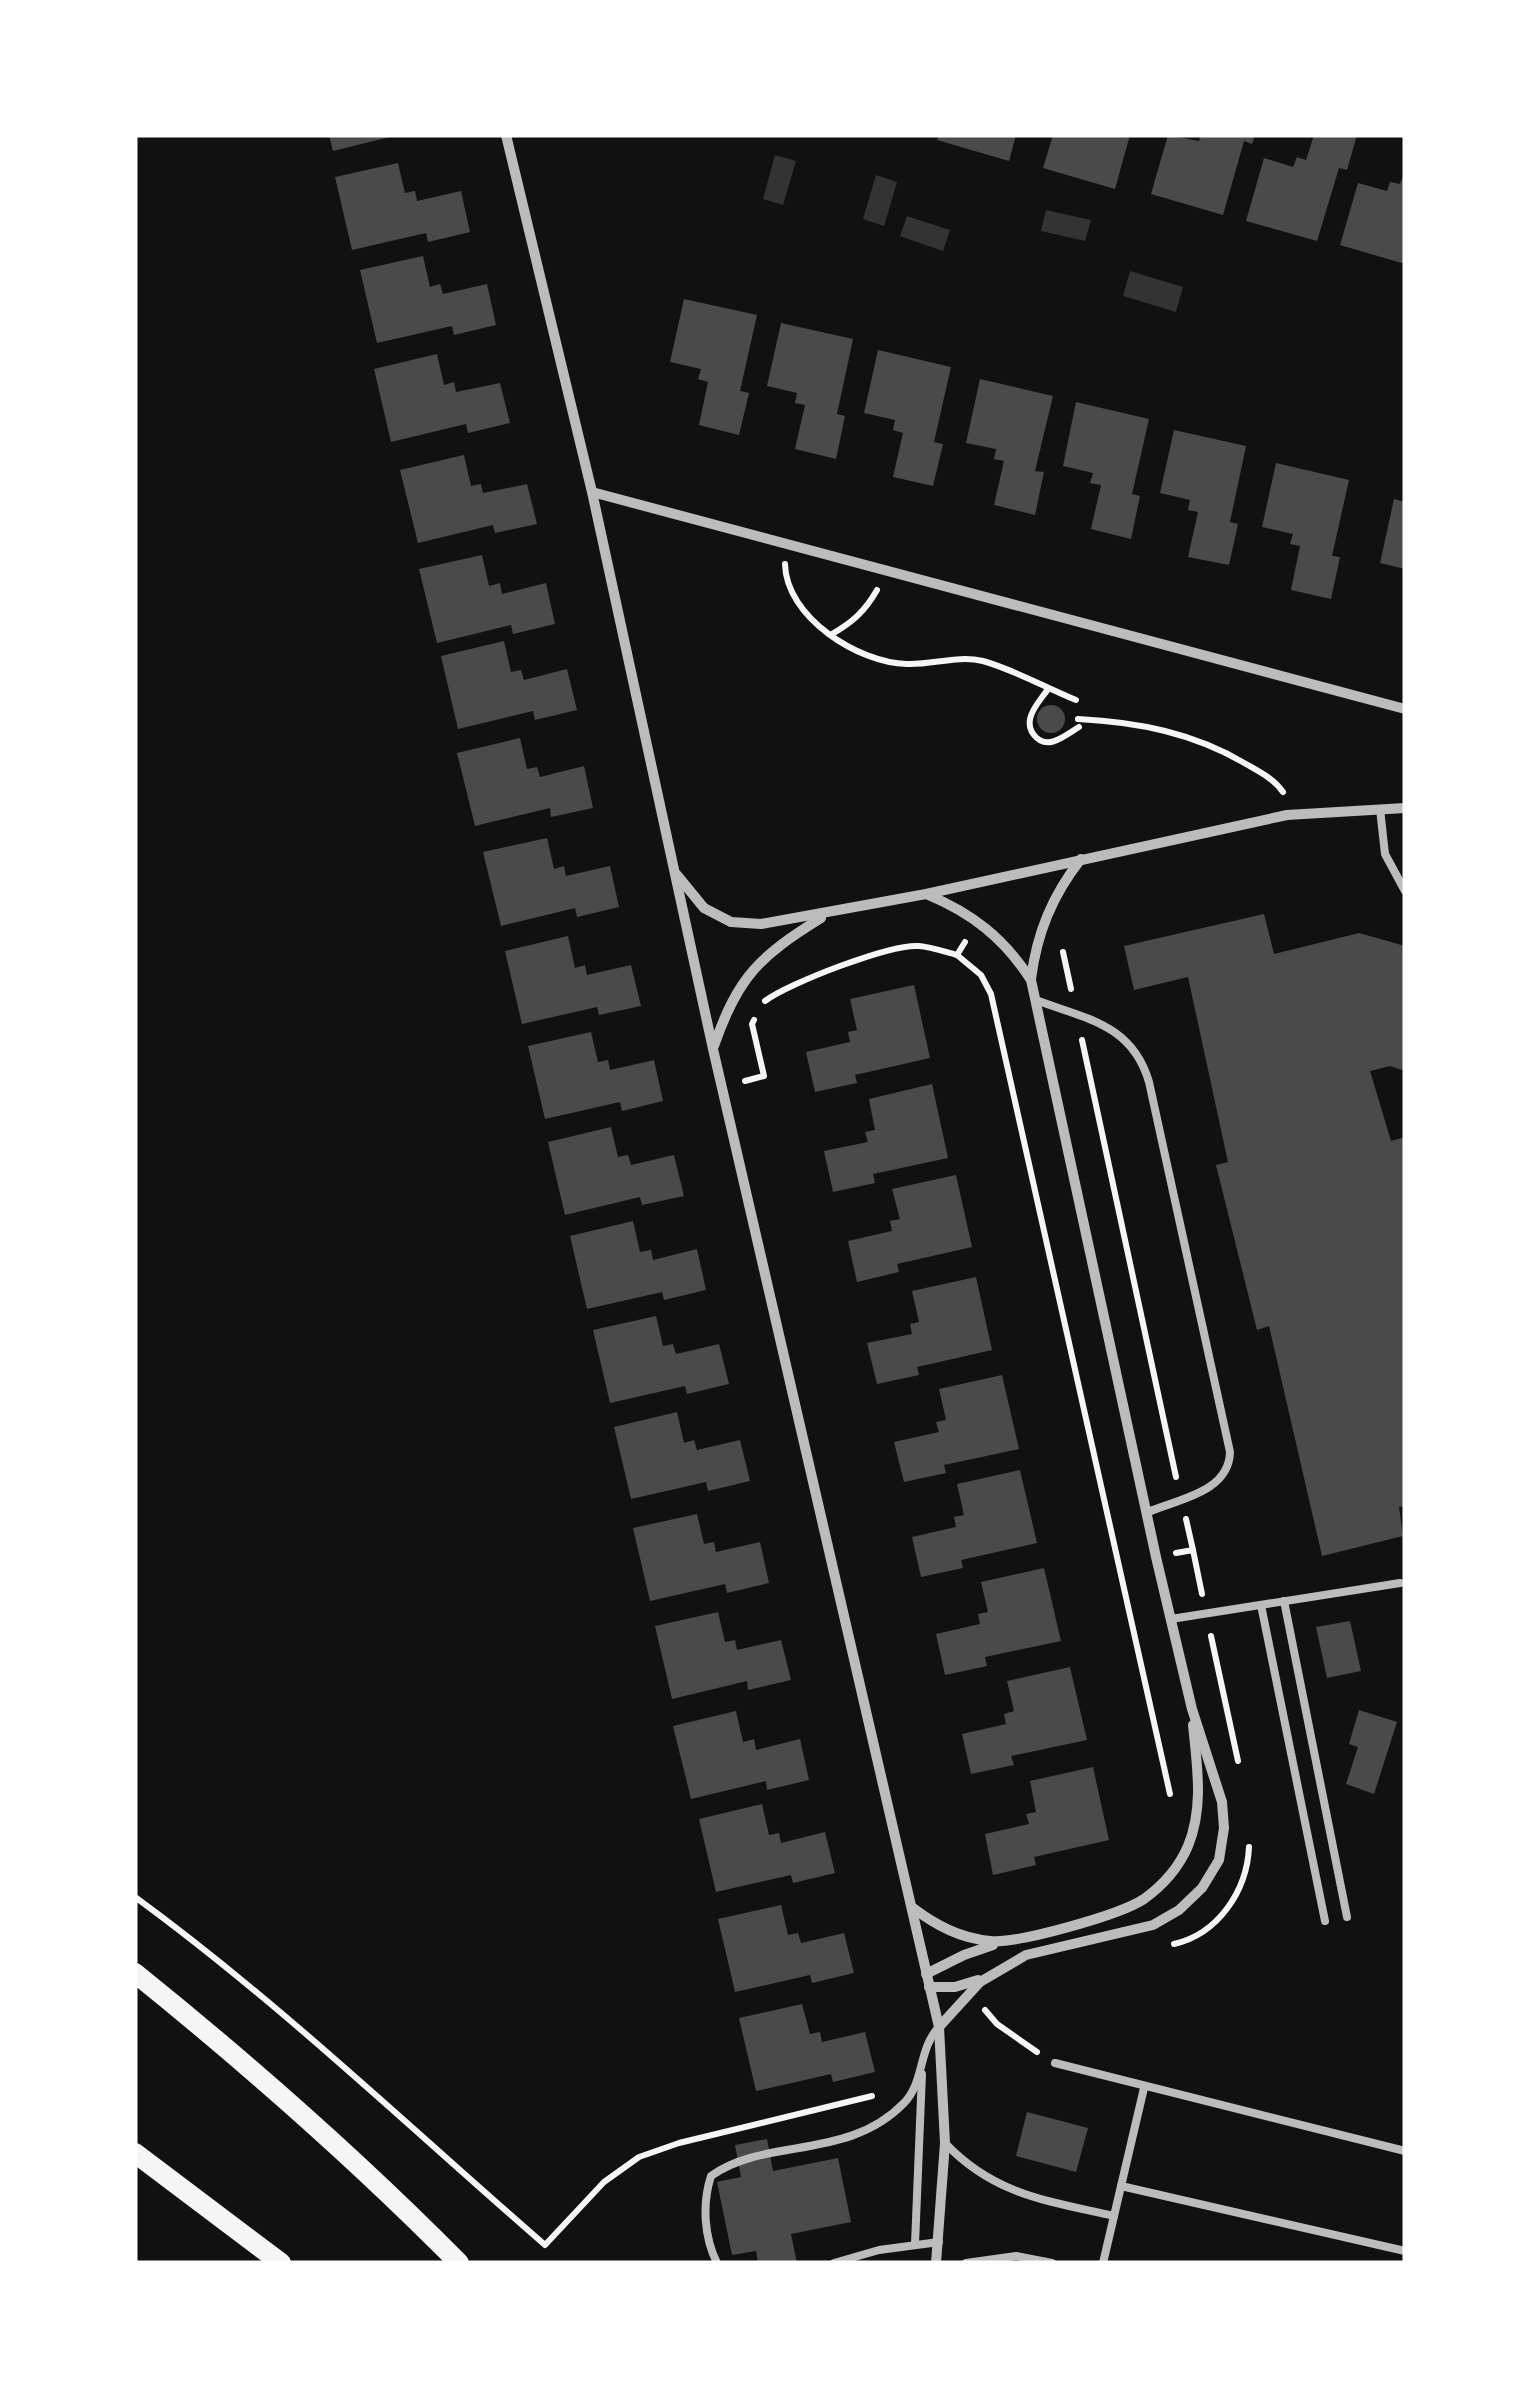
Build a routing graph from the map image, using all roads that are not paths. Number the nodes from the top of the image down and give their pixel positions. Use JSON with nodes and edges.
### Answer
{"nodes":[{"id":1,"x":506,"y":135,"type":"edge"},
{"id":2,"x":592,"y":492,"type":"junction"},
{"id":3,"x":1405,"y":709,"type":"edge"},
{"id":4,"x":1405,"y":808,"type":"edge"},
{"id":5,"x":1380,"y":809,"type":"junction"},
{"id":6,"x":1082,"y":859,"type":"junction"},
{"id":7,"x":672,"y":869,"type":"junction"},
{"id":8,"x":1405,"y":891,"type":"edge"},
{"id":9,"x":926,"y":894,"type":"junction"},
{"id":10,"x":826,"y":914,"type":"junction"},
{"id":11,"x":1031,"y":980,"type":"junction"},
{"id":12,"x":1036,"y":1000,"type":"junction"},
{"id":13,"x":713,"y":1049,"type":"junction"},
{"id":14,"x":1148,"y":1512,"type":"junction"},
{"id":15,"x":1400,"y":1583,"type":"dead end"},
{"id":16,"x":1284,"y":1601,"type":"junction"},
{"id":17,"x":1261,"y":1605,"type":"junction"},
{"id":18,"x":1171,"y":1619,"type":"junction"},
{"id":19,"x":1192,"y":1709,"type":"junction"},
{"id":20,"x":912,"y":1908,"type":"junction"},
{"id":21,"x":1347,"y":1917,"type":"dead end"},
{"id":22,"x":1324,"y":1921,"type":"dead end"},
{"id":23,"x":1008,"y":1942,"type":"junction"},
{"id":24,"x":135,"y":1973,"type":"edge"},
{"id":25,"x":988,"y":1976,"type":"junction"},
{"id":26,"x":928,"y":1980,"type":"junction"},
{"id":27,"x":939,"y":2027,"type":"junction"},
{"id":28,"x":1055,"y":2063,"type":"dead end"},
{"id":29,"x":922,"y":2069,"type":"junction"},
{"id":30,"x":1144,"y":2088,"type":"junction"},
{"id":31,"x":946,"y":2143,"type":"junction"},
{"id":32,"x":1405,"y":2151,"type":"edge"},
{"id":33,"x":135,"y":2153,"type":"edge"},
{"id":34,"x":1121,"y":2186,"type":"junction"},
{"id":35,"x":1114,"y":2216,"type":"junction"},
{"id":36,"x":939,"y":2242,"type":"junction"},
{"id":37,"x":915,"y":2244,"type":"junction"},
{"id":38,"x":1405,"y":2251,"type":"edge"},
{"id":39,"x":281,"y":2263,"type":"edge"},
{"id":40,"x":459,"y":2263,"type":"edge"},
{"id":41,"x":717,"y":2263,"type":"edge"},
{"id":42,"x":834,"y":2263,"type":"edge"},
{"id":43,"x":936,"y":2263,"type":"edge"},
{"id":44,"x":966,"y":2263,"type":"edge"},
{"id":45,"x":1052,"y":2263,"type":"edge"},
{"id":46,"x":1103,"y":2263,"type":"edge"}],
"edges":[{"from":1,"to":2,"type":"street"},
{"from":2,"to":3,"type":"street"},
{"from":2,"to":7,"type":"street"},
{"from":4,"to":5,"type":"street"},
{"from":5,"to":6,"type":"street"},
{"from":5,"to":8,"type":"lane"},
{"from":6,"to":9,"type":"street"},
{"from":6,"to":11,"type":"street"},
{"from":7,"to":10,"type":"street"},
{"from":7,"to":13,"type":"street"},
{"from":9,"to":10,"type":"street"},
{"from":9,"to":11,"type":"street"},
{"from":10,"to":13,"type":"street"},
{"from":11,"to":12,"type":"street"},
{"from":12,"to":14,"type":"street"},
{"from":12,"to":14,"type":"lane"},
{"from":13,"to":20,"type":"street"},
{"from":14,"to":18,"type":"street"},
{"from":15,"to":16,"type":"lane"},
{"from":16,"to":17,"type":"lane"},
{"from":16,"to":21,"type":"lane"},
{"from":17,"to":18,"type":"lane"},
{"from":17,"to":22,"type":"lane"},
{"from":18,"to":19,"type":"street"},
{"from":19,"to":23,"type":"street"},
{"from":19,"to":25,"type":"street"},
{"from":20,"to":23,"type":"street"},
{"from":20,"to":26,"type":"street"},
{"from":23,"to":26,"type":"street"},
{"from":24,"to":40,"type":"main road"},
{"from":25,"to":26,"type":"street"},
{"from":25,"to":27,"type":"street"},
{"from":26,"to":27,"type":"street"},
{"from":27,"to":29,"type":"lane"},
{"from":27,"to":31,"type":"street"},
{"from":28,"to":30,"type":"lane"},
{"from":29,"to":37,"type":"lane"},
{"from":29,"to":41,"type":"lane"},
{"from":30,"to":32,"type":"lane"},
{"from":30,"to":34,"type":"lane"},
{"from":31,"to":35,"type":"lane"},
{"from":31,"to":36,"type":"street"},
{"from":33,"to":39,"type":"main road"},
{"from":34,"to":35,"type":"lane"},
{"from":34,"to":38,"type":"lane"},
{"from":35,"to":46,"type":"lane"},
{"from":36,"to":37,"type":"lane"},
{"from":36,"to":43,"type":"street"},
{"from":37,"to":42,"type":"lane"},
{"from":44,"to":45,"type":"lane"}]}
